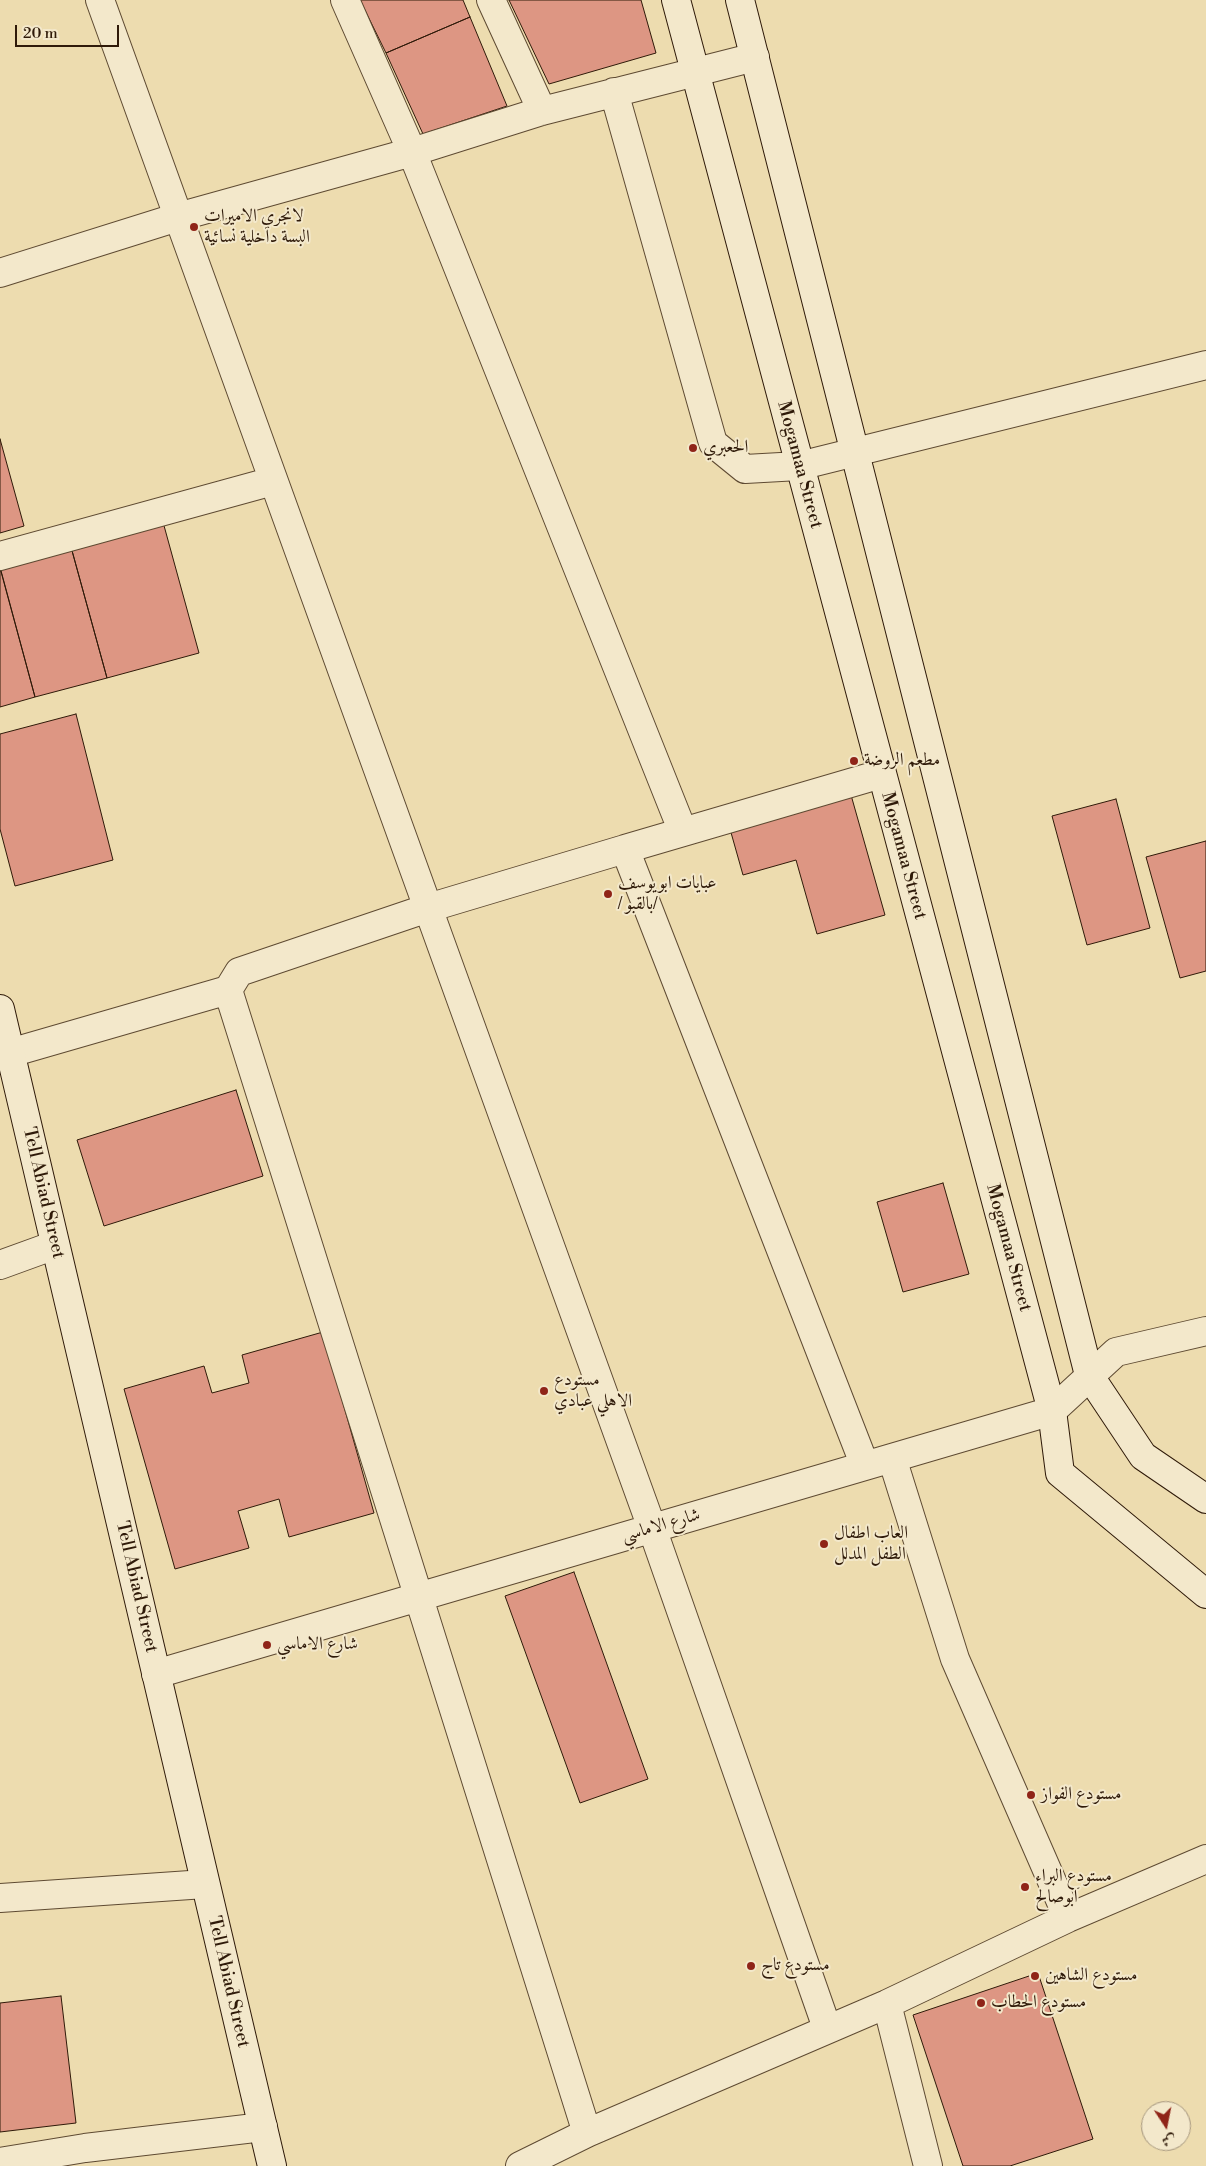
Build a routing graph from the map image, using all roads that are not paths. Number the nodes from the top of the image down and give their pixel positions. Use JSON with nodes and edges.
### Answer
{"nodes":[{"id":1,"x":100,"y":0,"type":"edge"},
{"id":2,"x":344,"y":0,"type":"edge"},
{"id":3,"x":491,"y":0,"type":"edge"},
{"id":4,"x":676,"y":0,"type":"edge"},
{"id":5,"x":740,"y":0,"type":"edge"},
{"id":6,"x":755,"y":57,"type":"junction"},
{"id":7,"x":694,"y":72,"type":"junction"},
{"id":8,"x":614,"y":92,"type":"junction"},
{"id":9,"x":542,"y":111,"type":"junction"},
{"id":10,"x":412,"y":152,"type":"junction"},
{"id":11,"x":178,"y":217,"type":"junction"},
{"id":12,"x":0,"y":273,"type":"edge"},
{"id":13,"x":1206,"y":364,"type":"edge"},
{"id":14,"x":855,"y":452,"type":"junction"},
{"id":15,"x":799,"y":466,"type":"junction"},
{"id":16,"x":274,"y":481,"type":"junction"},
{"id":17,"x":0,"y":556,"type":"edge"},
{"id":18,"x":881,"y":774,"type":"junction"},
{"id":19,"x":683,"y":832,"type":"junction"},
{"id":20,"x":625,"y":849,"type":"junction"},
{"id":21,"x":428,"y":908,"type":"junction"},
{"id":22,"x":228,"y":990,"type":"junction"},
{"id":23,"x":0,"y":1009,"type":"edge"},
{"id":24,"x":10,"y":1053,"type":"junction"},
{"id":25,"x":55,"y":1245,"type":"junction"},
{"id":26,"x":0,"y":1264,"type":"edge"},
{"id":27,"x":1206,"y":1330,"type":"edge"},
{"id":28,"x":1089,"y":1374,"type":"junction"},
{"id":29,"x":1052,"y":1411,"type":"junction"},
{"id":30,"x":892,"y":1458,"type":"junction"},
{"id":31,"x":865,"y":1466,"type":"junction"},
{"id":32,"x":1206,"y":1499,"type":"edge"},
{"id":33,"x":652,"y":1528,"type":"junction"},
{"id":34,"x":1206,"y":1594,"type":"edge"},
{"id":35,"x":419,"y":1597,"type":"junction"},
{"id":36,"x":156,"y":1674,"type":"junction"},
{"id":37,"x":1206,"y":1859,"type":"edge"},
{"id":38,"x":205,"y":1884,"type":"junction"},
{"id":39,"x":0,"y":1898,"type":"edge"},
{"id":40,"x":1068,"y":1918,"type":"junction"},
{"id":41,"x":887,"y":2004,"type":"junction"},
{"id":42,"x":827,"y":2028,"type":"junction"},
{"id":43,"x":263,"y":2127,"type":"junction"},
{"id":44,"x":587,"y":2133,"type":"junction"},
{"id":45,"x":0,"y":2162,"type":"edge"},
{"id":46,"x":272,"y":2166,"type":"edge"},
{"id":47,"x":520,"y":2166,"type":"edge"},
{"id":48,"x":928,"y":2166,"type":"edge"}],
"edges":[{"from":1,"to":11,"type":"street"},
{"from":2,"to":10,"type":"street"},
{"from":3,"to":9,"type":"street"},
{"from":4,"to":7,"type":"street","name":"Mogamaa Street"},
{"from":5,"to":6,"type":"street"},
{"from":6,"to":7,"type":"street"},
{"from":6,"to":14,"type":"street"},
{"from":7,"to":8,"type":"street"},
{"from":7,"to":15,"type":"street","name":"Mogamaa Street"},
{"from":8,"to":9,"type":"street"},
{"from":8,"to":15,"type":"street"},
{"from":9,"to":10,"type":"street"},
{"from":10,"to":11,"type":"street"},
{"from":10,"to":19,"type":"street"},
{"from":11,"to":12,"type":"street"},
{"from":11,"to":16,"type":"street"},
{"from":13,"to":14,"type":"street"},
{"from":14,"to":15,"type":"street"},
{"from":14,"to":28,"type":"street"},
{"from":15,"to":18,"type":"street","name":"Mogamaa Street"},
{"from":16,"to":17,"type":"street"},
{"from":16,"to":21,"type":"street"},
{"from":18,"to":19,"type":"street"},
{"from":18,"to":29,"type":"street","name":"Mogamaa Street"},
{"from":19,"to":20,"type":"street"},
{"from":20,"to":21,"type":"street"},
{"from":20,"to":31,"type":"street"},
{"from":21,"to":22,"type":"street"},
{"from":21,"to":33,"type":"street"},
{"from":22,"to":24,"type":"street"},
{"from":22,"to":35,"type":"street"},
{"from":23,"to":24,"type":"street","name":"Tell Abiad Street"},
{"from":24,"to":25,"type":"street","name":"Tell Abiad Street"},
{"from":25,"to":26,"type":"street"},
{"from":25,"to":36,"type":"street","name":"Tell Abiad Street"},
{"from":27,"to":28,"type":"street"},
{"from":28,"to":29,"type":"street"},
{"from":28,"to":32,"type":"street"},
{"from":29,"to":30,"type":"street","name":"شارع الاماسي"},
{"from":29,"to":34,"type":"street","name":"Mogamaa Street"},
{"from":30,"to":31,"type":"street","name":"شارع الاماسي"},
{"from":30,"to":40,"type":"street"},
{"from":31,"to":33,"type":"street","name":"شارع الاماسي"},
{"from":33,"to":35,"type":"street","name":"شارع الاماسي"},
{"from":33,"to":42,"type":"street"},
{"from":35,"to":36,"type":"street","name":"شارع الاماسي"},
{"from":35,"to":44,"type":"street"},
{"from":36,"to":38,"type":"street","name":"Tell Abiad Street"},
{"from":37,"to":40,"type":"street"},
{"from":38,"to":39,"type":"street"},
{"from":38,"to":43,"type":"street","name":"Tell Abiad Street"},
{"from":40,"to":41,"type":"street"},
{"from":41,"to":42,"type":"street"},
{"from":41,"to":48,"type":"street"},
{"from":42,"to":44,"type":"street"},
{"from":43,"to":45,"type":"street"},
{"from":43,"to":46,"type":"street","name":"Tell Abiad Street"},
{"from":44,"to":47,"type":"street"}]}
